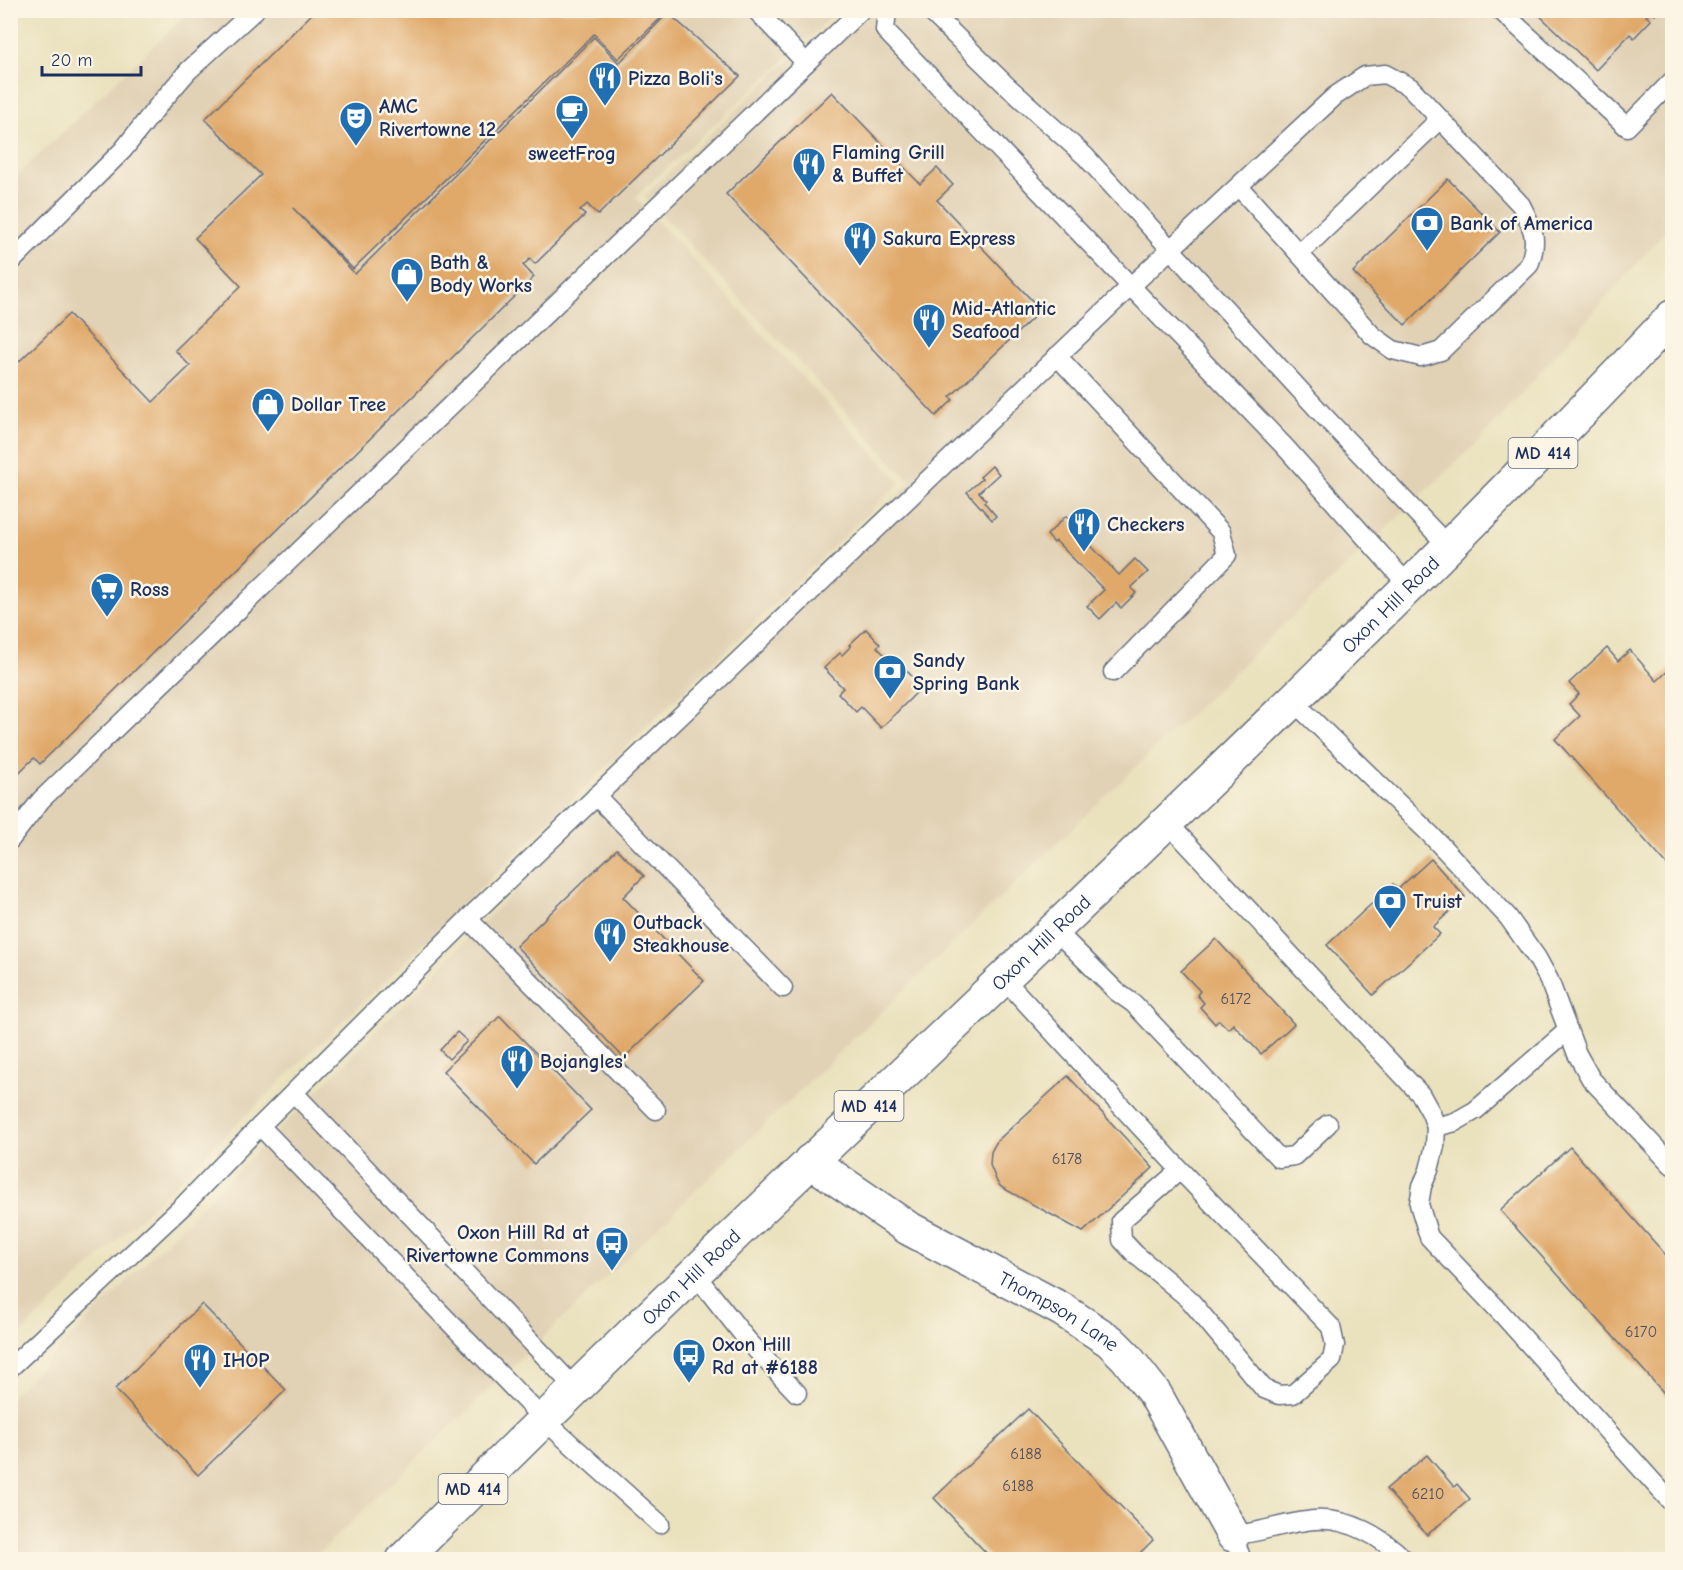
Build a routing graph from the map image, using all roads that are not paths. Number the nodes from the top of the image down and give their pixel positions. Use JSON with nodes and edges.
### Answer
{"nodes":[{"id":1,"x":255,"y":10,"type":"edge"},
{"id":2,"x":756,"y":10,"type":"edge"},
{"id":3,"x":861,"y":10,"type":"edge"},
{"id":4,"x":887,"y":10,"type":"edge"},
{"id":5,"x":929,"y":10,"type":"edge"},
{"id":6,"x":1500,"y":10,"type":"edge"},
{"id":7,"x":806,"y":63,"type":"junction"},
{"id":8,"x":1672,"y":81,"type":"edge"},
{"id":9,"x":1440,"y":119,"type":"junction"},
{"id":10,"x":1239,"y":187,"type":"junction"},
{"id":11,"x":1170,"y":249,"type":"junction"},
{"id":12,"x":1299,"y":254,"type":"junction"},
{"id":13,"x":10,"y":263,"type":"edge"},
{"id":14,"x":1130,"y":287,"type":"junction"},
{"id":15,"x":1672,"y":317,"type":"edge"},
{"id":16,"x":1057,"y":357,"type":"junction"},
{"id":17,"x":1449,"y":547,"type":"junction"},
{"id":18,"x":1409,"y":586,"type":"junction"},
{"id":19,"x":1113,"y":672,"type":"dead end"},
{"id":20,"x":1292,"y":700,"type":"junction"},
{"id":21,"x":596,"y":796,"type":"junction"},
{"id":22,"x":1166,"y":821,"type":"junction"},
{"id":23,"x":10,"y":840,"type":"edge"},
{"id":24,"x":468,"y":919,"type":"junction"},
{"id":25,"x":1055,"y":930,"type":"junction"},
{"id":26,"x":1004,"y":979,"type":"junction"},
{"id":27,"x":783,"y":988,"type":"dead end"},
{"id":28,"x":1568,"y":1030,"type":"junction"},
{"id":29,"x":294,"y":1093,"type":"junction"},
{"id":30,"x":656,"y":1110,"type":"dead end"},
{"id":31,"x":1328,"y":1124,"type":"dead end"},
{"id":32,"x":260,"y":1126,"type":"junction"},
{"id":33,"x":1436,"y":1127,"type":"junction"},
{"id":34,"x":810,"y":1161,"type":"junction"},
{"id":35,"x":1672,"y":1165,"type":"edge"},
{"id":36,"x":1179,"y":1170,"type":"junction"},
{"id":37,"x":695,"y":1274,"type":"junction"},
{"id":38,"x":10,"y":1368,"type":"edge"},
{"id":39,"x":575,"y":1388,"type":"junction"},
{"id":40,"x":797,"y":1393,"type":"dead end"},
{"id":41,"x":543,"y":1419,"type":"junction"},
{"id":42,"x":1672,"y":1503,"type":"edge"},
{"id":43,"x":660,"y":1524,"type":"dead end"},
{"id":44,"x":1237,"y":1547,"type":"edge"},
{"id":45,"x":403,"y":1560,"type":"edge"},
{"id":46,"x":1405,"y":1560,"type":"edge"}],
"edges":[{"from":1,"to":13,"type":"lane"},
{"from":2,"to":7,"type":"lane"},
{"from":3,"to":7,"type":"lane"},
{"from":4,"to":14,"type":"lane"},
{"from":5,"to":11,"type":"lane"},
{"from":6,"to":8,"type":"lane"},
{"from":7,"to":23,"type":"lane"},
{"from":9,"to":10,"type":"lane"},
{"from":9,"to":12,"type":"lane"},
{"from":9,"to":12,"type":"lane"},
{"from":10,"to":11,"type":"lane"},
{"from":10,"to":12,"type":"lane"},
{"from":11,"to":14,"type":"lane"},
{"from":11,"to":17,"type":"lane"},
{"from":14,"to":16,"type":"lane"},
{"from":14,"to":18,"type":"lane"},
{"from":15,"to":17,"type":"main road","name":"Oxon Hill Road","number":"MD 414"},
{"from":16,"to":19,"type":"lane"},
{"from":16,"to":21,"type":"lane"},
{"from":17,"to":18,"type":"main road","name":"Oxon Hill Road","number":"MD 414"},
{"from":18,"to":20,"type":"main road","name":"Oxon Hill Road","number":"MD 414"},
{"from":20,"to":22,"type":"main road","name":"Oxon Hill Road","number":"MD 414"},
{"from":20,"to":28,"type":"lane"},
{"from":21,"to":24,"type":"lane"},
{"from":21,"to":27,"type":"lane"},
{"from":22,"to":25,"type":"main road","name":"Oxon Hill Road","number":"MD 414"},
{"from":22,"to":33,"type":"lane"},
{"from":24,"to":29,"type":"lane"},
{"from":24,"to":30,"type":"lane"},
{"from":25,"to":26,"type":"main road","name":"Oxon Hill Road","number":"MD 414"},
{"from":25,"to":31,"type":"lane"},
{"from":26,"to":34,"type":"main road","name":"Oxon Hill Road","number":"MD 414"},
{"from":26,"to":36,"type":"lane"},
{"from":28,"to":33,"type":"lane"},
{"from":28,"to":35,"type":"lane"},
{"from":29,"to":32,"type":"lane"},
{"from":29,"to":39,"type":"lane"},
{"from":32,"to":38,"type":"lane"},
{"from":32,"to":41,"type":"lane"},
{"from":33,"to":42,"type":"lane"},
{"from":34,"to":37,"type":"main road","name":"Oxon Hill Road","number":"MD 414"},
{"from":34,"to":44,"type":"main road","name":"Thompson Lane"},
{"from":36,"to":36,"type":"lane"},
{"from":37,"to":39,"type":"main road","name":"Oxon Hill Road","number":"MD 414"},
{"from":37,"to":40,"type":"lane"},
{"from":39,"to":41,"type":"main road","name":"Oxon Hill Road","number":"MD 414"},
{"from":41,"to":43,"type":"lane"},
{"from":41,"to":45,"type":"main road","name":"Oxon Hill Road","number":"MD 414"},
{"from":44,"to":46,"type":"lane"}]}
